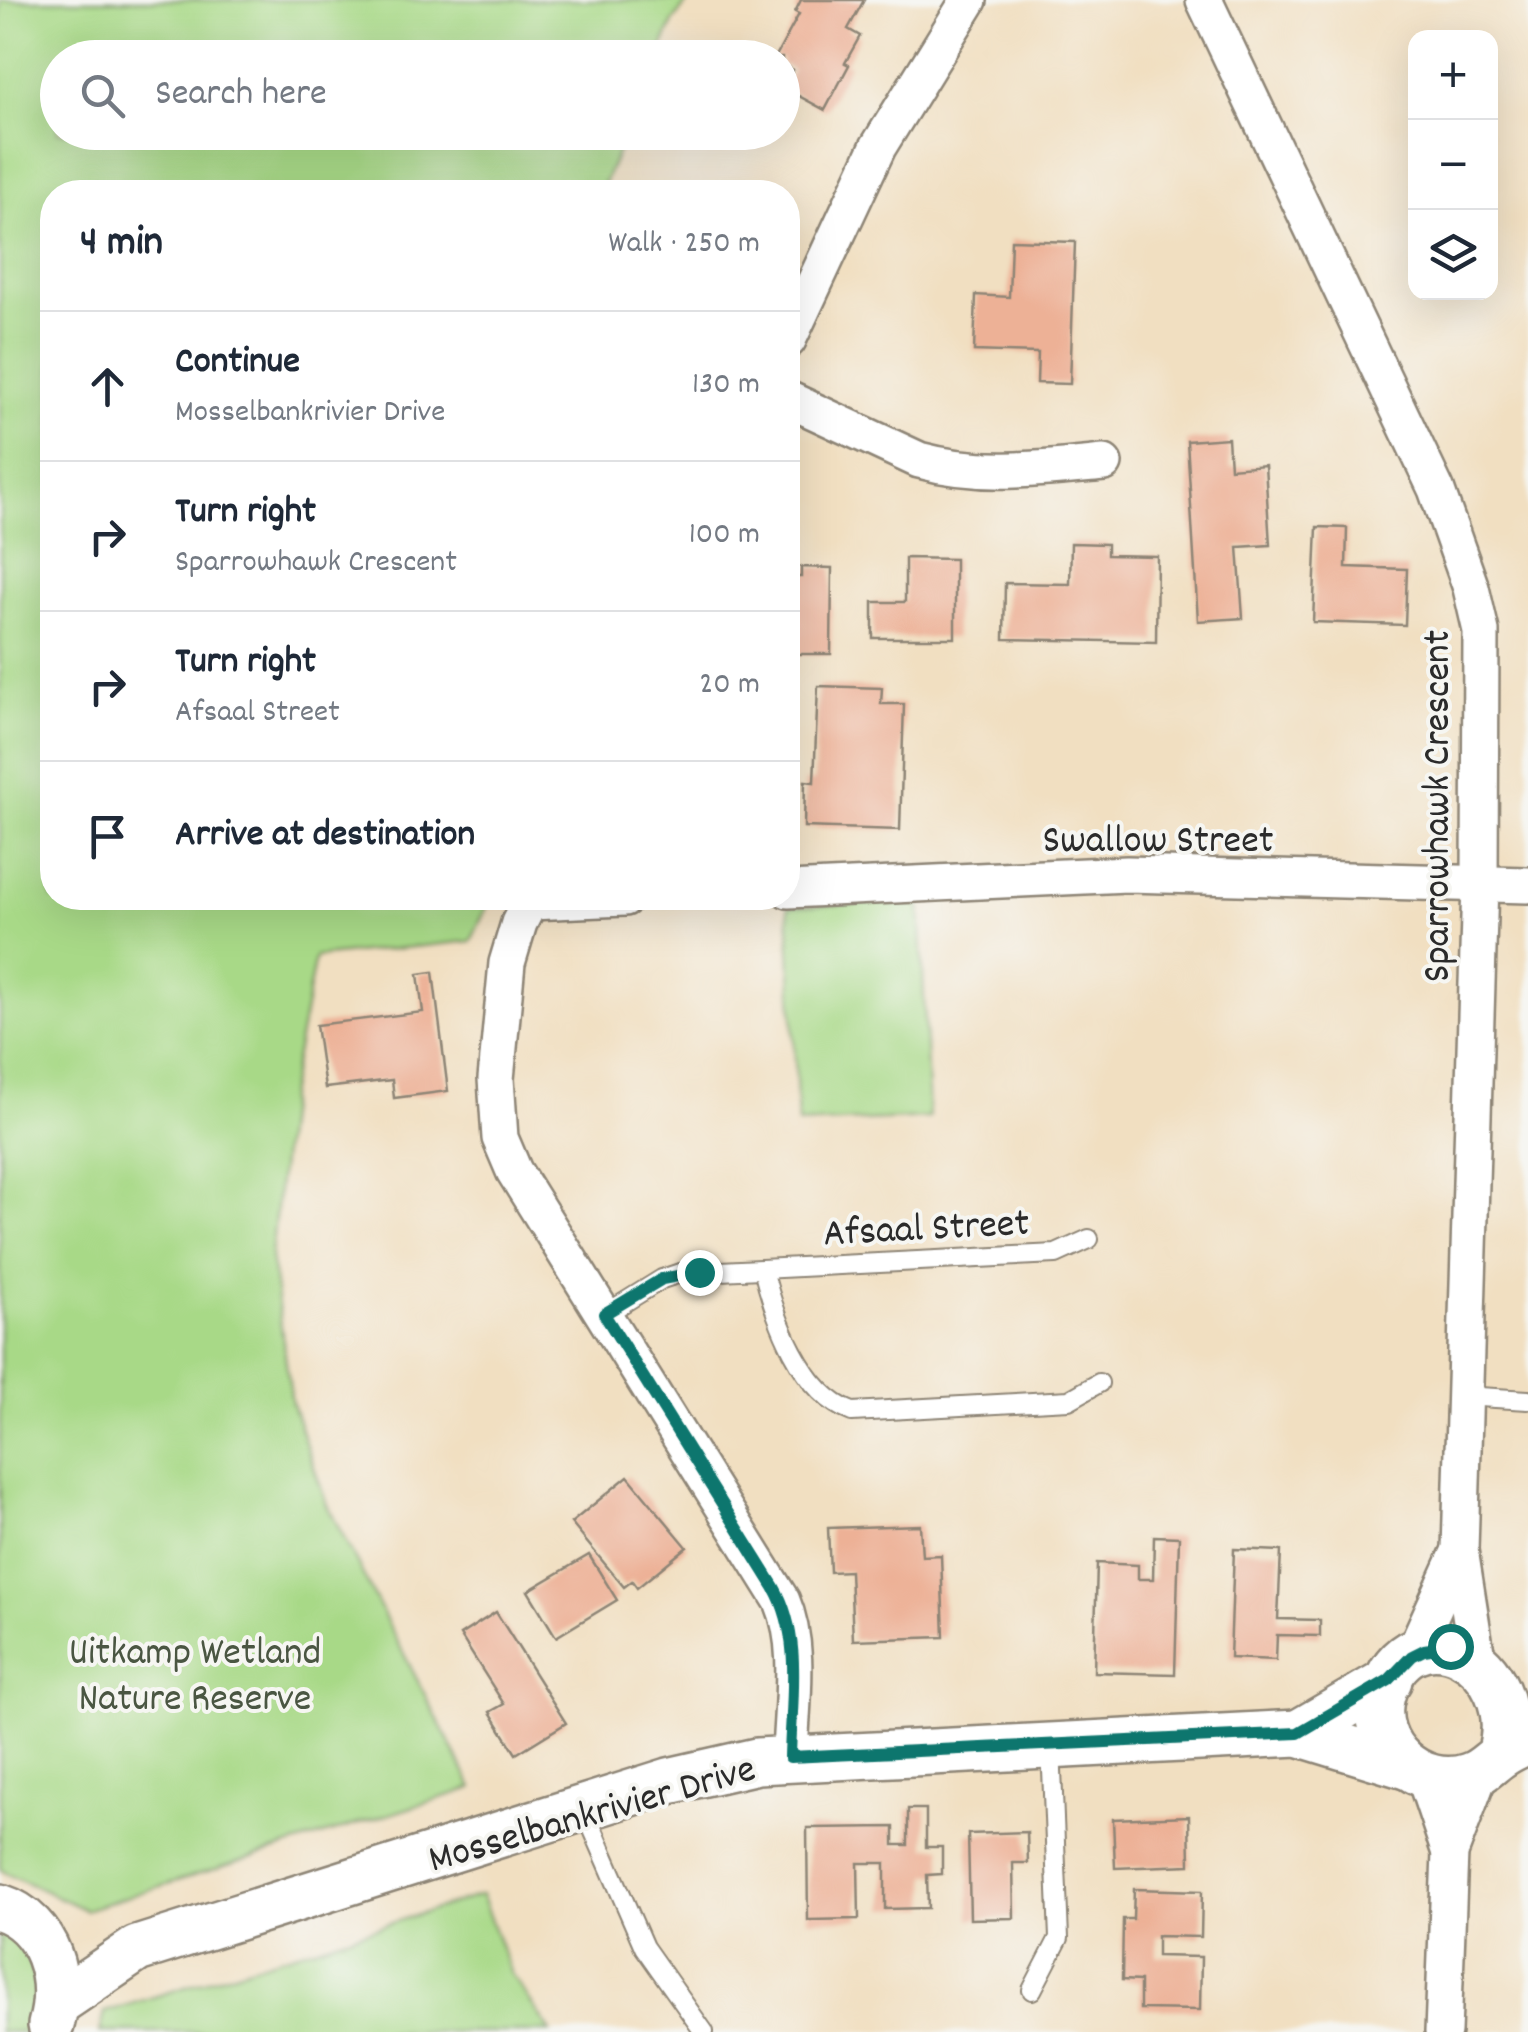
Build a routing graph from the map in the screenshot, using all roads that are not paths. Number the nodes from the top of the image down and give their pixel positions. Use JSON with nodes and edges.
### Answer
{"nodes":[{"id":1,"x":969,"y":0,"type":"edge"},
{"id":2,"x":1204,"y":0,"type":"edge"},
{"id":3,"x":800,"y":314,"type":"edge"},
{"id":4,"x":800,"y":405,"type":"edge"},
{"id":5,"x":1104,"y":463,"type":"dead end"},
{"id":6,"x":1480,"y":883,"type":"junction"},
{"id":7,"x":1528,"y":885,"type":"edge"},
{"id":8,"x":800,"y":889,"type":"edge"},
{"id":9,"x":526,"y":910,"type":"edge"},
{"id":10,"x":1089,"y":1239,"type":"dead end"},
{"id":11,"x":764,"y":1269,"type":"junction"},
{"id":12,"x":604,"y":1314,"type":"junction"},
{"id":13,"x":1098,"y":1383,"type":"dead end"},
{"id":14,"x":1464,"y":1396,"type":"junction"},
{"id":15,"x":1528,"y":1400,"type":"edge"},
{"id":16,"x":1460,"y":1550,"type":"junction"},
{"id":17,"x":1500,"y":1665,"type":"edge"},
{"id":18,"x":1400,"y":1668,"type":"junction"},
{"id":19,"x":1298,"y":1733,"type":"junction"},
{"id":20,"x":1051,"y":1745,"type":"junction"},
{"id":21,"x":1503,"y":1756,"type":"edge"},
{"id":22,"x":790,"y":1757,"type":"junction"},
{"id":23,"x":1415,"y":1771,"type":"junction"},
{"id":24,"x":584,"y":1808,"type":"junction"},
{"id":25,"x":1450,"y":1853,"type":"junction"},
{"id":26,"x":0,"y":1907,"type":"edge"},
{"id":27,"x":42,"y":1940,"type":"junction"},
{"id":28,"x":137,"y":1949,"type":"junction"},
{"id":29,"x":1032,"y":1990,"type":"dead end"},
{"id":30,"x":53,"y":2018,"type":"edge"},
{"id":31,"x":1452,"y":2031,"type":"edge"},
{"id":32,"x":704,"y":2032,"type":"edge"}],
"edges":[{"from":1,"to":3,"type":"street"},
{"from":2,"to":6,"type":"street","name":"Sparrowhawk Crescent"},
{"from":4,"to":5,"type":"street"},
{"from":6,"to":7,"type":"street","name":"Swallow Street"},
{"from":6,"to":8,"type":"street","name":"Swallow Street"},
{"from":6,"to":14,"type":"street","name":"Sparrowhawk Crescent"},
{"from":9,"to":12,"type":"street"},
{"from":10,"to":11,"type":"lane","name":"Afsaal Street"},
{"from":11,"to":12,"type":"lane","name":"Afsaal Street"},
{"from":11,"to":13,"type":"lane"},
{"from":12,"to":22,"type":"street"},
{"from":14,"to":15,"type":"lane"},
{"from":14,"to":16,"type":"street","name":"Sparrowhawk Crescent"},
{"from":16,"to":17,"type":"street","name":"Sparrowhawk Crescent"},
{"from":16,"to":18,"type":"street","name":"Sparrowhawk Crescent"},
{"from":17,"to":18,"type":"street","name":"Mosselbankrivier Drive"},
{"from":17,"to":21,"type":"street"},
{"from":18,"to":19,"type":"street","name":"Mosselbankrivier Drive"},
{"from":18,"to":23,"type":"street"},
{"from":19,"to":20,"type":"street","name":"Mosselbankrivier Drive"},
{"from":19,"to":23,"type":"street","name":"Mosselbankrivier Drive"},
{"from":20,"to":22,"type":"street","name":"Mosselbankrivier Drive"},
{"from":20,"to":29,"type":"lane"},
{"from":21,"to":23,"type":"street","name":"Mosselbankrivier Drive"},
{"from":21,"to":25,"type":"street"},
{"from":22,"to":24,"type":"street","name":"Mosselbankrivier Drive"},
{"from":23,"to":25,"type":"street"},
{"from":24,"to":28,"type":"street","name":"Mosselbankrivier Drive"},
{"from":24,"to":32,"type":"lane"},
{"from":25,"to":31,"type":"street"},
{"from":26,"to":27,"type":"street","name":"Mosselbankrivier Drive"},
{"from":27,"to":28,"type":"street","name":"Mosselbankrivier Drive"},
{"from":27,"to":30,"type":"street","name":"Mosselbankrivier Drive"},
{"from":28,"to":30,"type":"street","name":"Mosselbankrivier Drive"}]}
